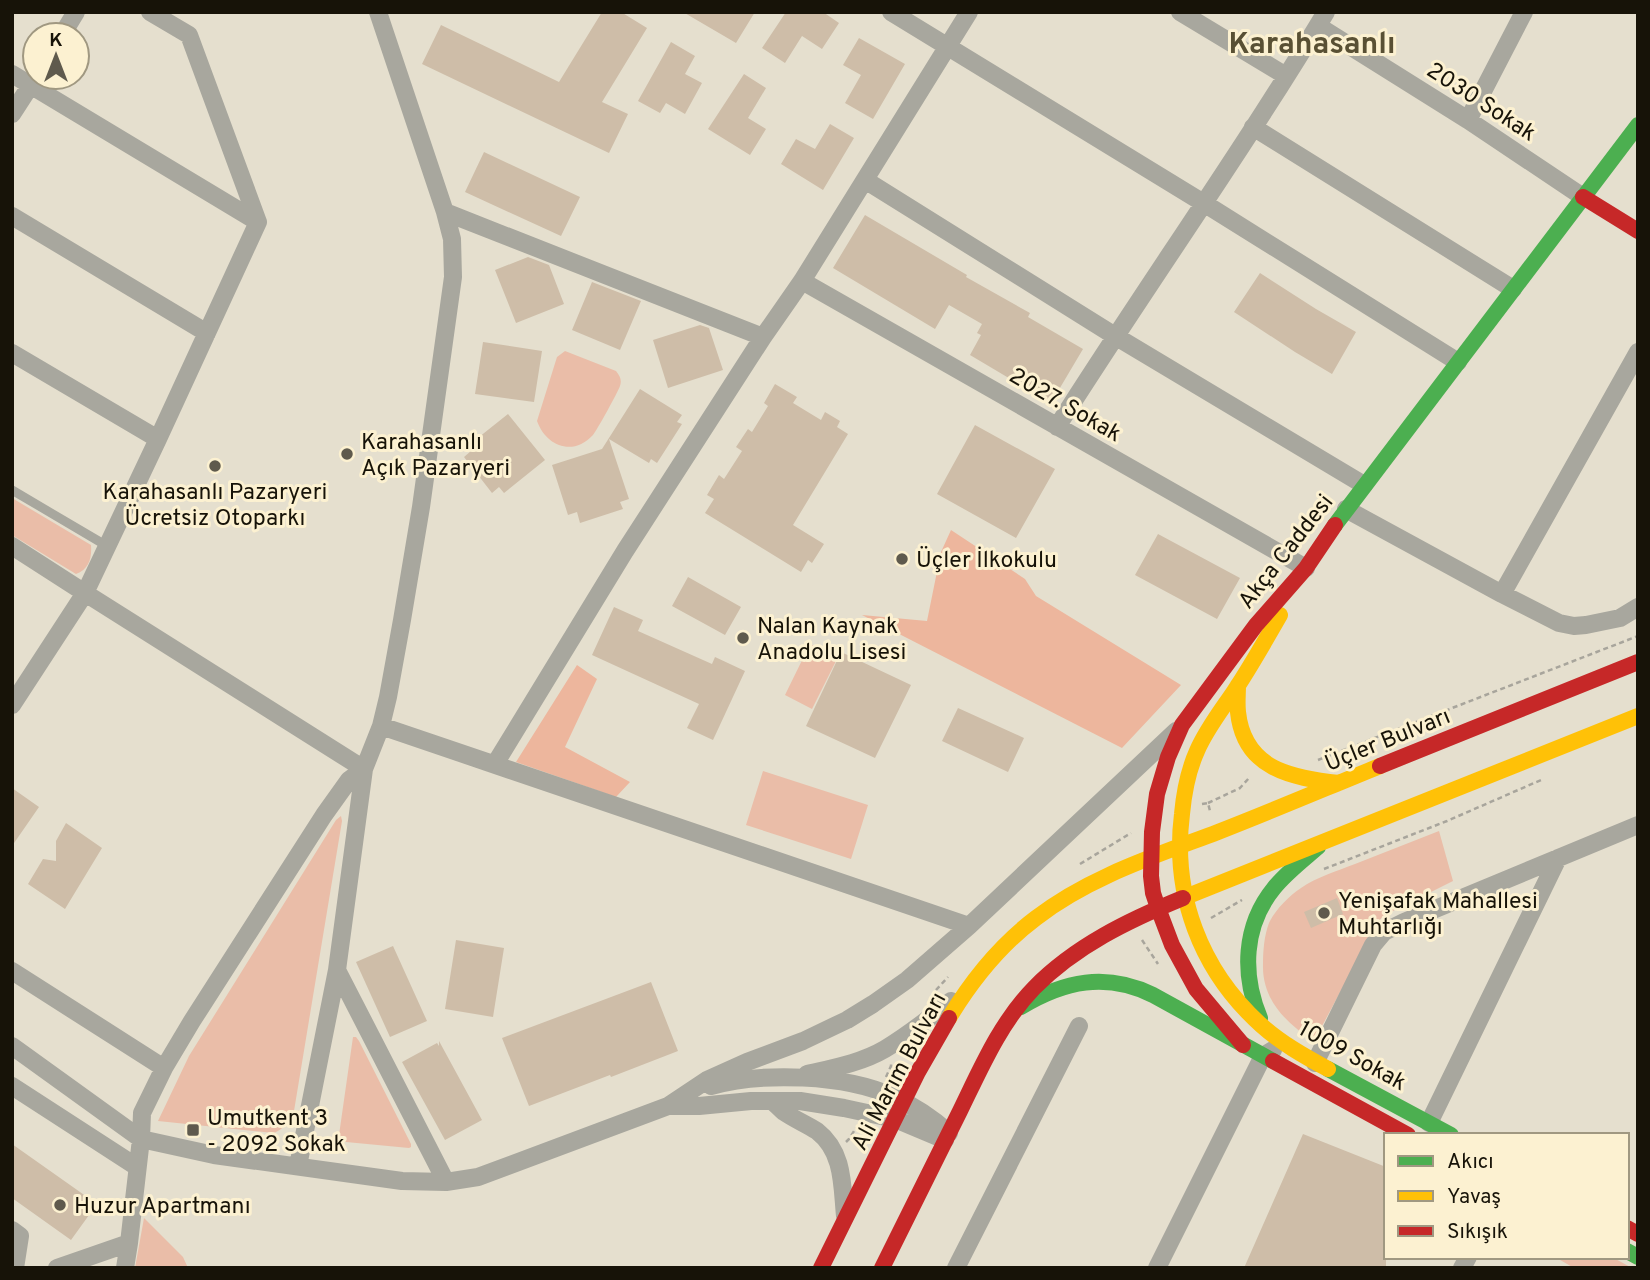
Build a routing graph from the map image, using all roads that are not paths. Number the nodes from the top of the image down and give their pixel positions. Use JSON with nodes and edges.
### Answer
{"nodes":[{"id":1,"x":150,"y":12,"type":"edge"},
{"id":2,"x":378,"y":12,"type":"edge"},
{"id":3,"x":891,"y":12,"type":"edge"},
{"id":4,"x":969,"y":12,"type":"edge"},
{"id":5,"x":1180,"y":12,"type":"edge"},
{"id":6,"x":1524,"y":12,"type":"edge"},
{"id":7,"x":1322,"y":19,"type":"edge"},
{"id":8,"x":947,"y":47,"type":"junction"},
{"id":9,"x":1286,"y":76,"type":"junction"},
{"id":10,"x":27,"y":91,"type":"edge"},
{"id":11,"x":49,"y":91,"type":"edge"},
{"id":12,"x":12,"y":114,"type":"edge"},
{"id":13,"x":1468,"y":120,"type":"junction"},
{"id":14,"x":1638,"y":125,"type":"edge"},
{"id":15,"x":1253,"y":127,"type":"junction"},
{"id":16,"x":865,"y":180,"type":"junction"},
{"id":17,"x":1583,"y":197,"type":"junction"},
{"id":18,"x":1204,"y":204,"type":"junction"},
{"id":19,"x":445,"y":212,"type":"junction"},
{"id":20,"x":12,"y":216,"type":"edge"},
{"id":21,"x":258,"y":222,"type":"junction"},
{"id":22,"x":1638,"y":231,"type":"edge"},
{"id":23,"x":803,"y":281,"type":"junction"},
{"id":24,"x":1513,"y":289,"type":"junction"},
{"id":25,"x":207,"y":333,"type":"junction"},
{"id":26,"x":1115,"y":336,"type":"junction"},
{"id":27,"x":764,"y":337,"type":"junction"},
{"id":28,"x":1638,"y":352,"type":"edge"},
{"id":29,"x":12,"y":353,"type":"edge"},
{"id":30,"x":1458,"y":362,"type":"junction"},
{"id":31,"x":1057,"y":427,"type":"junction"},
{"id":32,"x":158,"y":439,"type":"junction"},
{"id":33,"x":1364,"y":485,"type":"junction"},
{"id":34,"x":12,"y":489,"type":"edge"},
{"id":35,"x":1346,"y":509,"type":"junction"},
{"id":36,"x":12,"y":546,"type":"edge"},
{"id":37,"x":107,"y":546,"type":"junction"},
{"id":38,"x":1306,"y":568,"type":"junction"},
{"id":39,"x":85,"y":593,"type":"junction"},
{"id":40,"x":1502,"y":594,"type":"junction"},
{"id":41,"x":1638,"y":607,"type":"edge"},
{"id":42,"x":1638,"y":662,"type":"edge"},
{"id":43,"x":1238,"y":685,"type":"junction"},
{"id":44,"x":15,"y":696,"type":"edge"},
{"id":45,"x":1638,"y":716,"type":"edge"},
{"id":46,"x":1182,"y":725,"type":"junction"},
{"id":47,"x":381,"y":726,"type":"junction"},
{"id":48,"x":495,"y":764,"type":"junction"},
{"id":49,"x":364,"y":769,"type":"junction"},
{"id":50,"x":1339,"y":783,"type":"junction"},
{"id":51,"x":1638,"y":825,"type":"edge"},
{"id":52,"x":1320,"y":845,"type":"junction"},
{"id":53,"x":1179,"y":846,"type":"junction"},
{"id":54,"x":1153,"y":856,"type":"junction"},
{"id":55,"x":1558,"y":858,"type":"junction"},
{"id":56,"x":1185,"y":898,"type":"junction"},
{"id":57,"x":1158,"y":908,"type":"junction"},
{"id":58,"x":969,"y":926,"type":"junction"},
{"id":59,"x":337,"y":970,"type":"junction"},
{"id":60,"x":12,"y":971,"type":"edge"},
{"id":61,"x":970,"y":986,"type":"junction"},
{"id":62,"x":1015,"y":1011,"type":"junction"},
{"id":63,"x":1079,"y":1026,"type":"dead end"},
{"id":64,"x":1277,"y":1038,"type":"junction"},
{"id":65,"x":1243,"y":1045,"type":"junction"},
{"id":66,"x":12,"y":1046,"type":"edge"},
{"id":67,"x":1263,"y":1056,"type":"junction"},
{"id":68,"x":1315,"y":1063,"type":"junction"},
{"id":69,"x":164,"y":1068,"type":"junction"},
{"id":70,"x":787,"y":1078,"type":"junction"},
{"id":71,"x":12,"y":1086,"type":"edge"},
{"id":72,"x":686,"y":1095,"type":"junction"},
{"id":73,"x":772,"y":1101,"type":"junction"},
{"id":74,"x":904,"y":1102,"type":"junction"},
{"id":75,"x":668,"y":1106,"type":"junction"},
{"id":76,"x":895,"y":1119,"type":"junction"},
{"id":77,"x":1429,"y":1123,"type":"junction"},
{"id":78,"x":1404,"y":1133,"type":"edge"},
{"id":79,"x":1447,"y":1133,"type":"edge"},
{"id":80,"x":947,"y":1136,"type":"junction"},
{"id":81,"x":141,"y":1139,"type":"junction"},
{"id":82,"x":298,"y":1166,"type":"junction"},
{"id":83,"x":137,"y":1167,"type":"junction"},
{"id":84,"x":446,"y":1182,"type":"junction"},
{"id":85,"x":845,"y":1222,"type":"junction"},
{"id":86,"x":12,"y":1230,"type":"edge"},
{"id":87,"x":130,"y":1244,"type":"junction"},
{"id":88,"x":15,"y":1268,"type":"edge"},
{"id":89,"x":57,"y":1268,"type":"edge"},
{"id":90,"x":125,"y":1268,"type":"edge"},
{"id":91,"x":821,"y":1268,"type":"edge"},
{"id":92,"x":882,"y":1268,"type":"edge"},
{"id":93,"x":956,"y":1268,"type":"edge"},
{"id":94,"x":1157,"y":1268,"type":"edge"}],
"edges":[{"from":1,"to":21,"type":"street"},
{"from":2,"to":19,"type":"street"},
{"from":3,"to":8,"type":"street"},
{"from":4,"to":8,"type":"street"},
{"from":5,"to":9,"type":"street"},
{"from":6,"to":13,"type":"street"},
{"from":7,"to":9,"type":"street"},
{"from":7,"to":13,"type":"street","name":"2030 Sokak"},
{"from":8,"to":16,"type":"street"},
{"from":8,"to":18,"type":"street"},
{"from":9,"to":15,"type":"street"},
{"from":10,"to":12,"type":"street"},
{"from":11,"to":21,"type":"street"},
{"from":13,"to":17,"type":"street","name":"2030 Sokak"},
{"from":14,"to":17,"type":"street","name":"Akça Caddesi"},
{"from":15,"to":18,"type":"street"},
{"from":15,"to":24,"type":"street"},
{"from":16,"to":23,"type":"street"},
{"from":16,"to":26,"type":"street"},
{"from":17,"to":22,"type":"street"},
{"from":17,"to":24,"type":"street","name":"Akça Caddesi"},
{"from":18,"to":26,"type":"street"},
{"from":18,"to":30,"type":"street"},
{"from":19,"to":27,"type":"street"},
{"from":19,"to":47,"type":"street"},
{"from":20,"to":25,"type":"street"},
{"from":21,"to":25,"type":"street"},
{"from":23,"to":27,"type":"street"},
{"from":23,"to":31,"type":"street","name":"2027. Sokak"},
{"from":24,"to":30,"type":"street","name":"Akça Caddesi"},
{"from":25,"to":32,"type":"street"},
{"from":26,"to":31,"type":"street"},
{"from":26,"to":33,"type":"street"},
{"from":27,"to":48,"type":"street"},
{"from":28,"to":40,"type":"street"},
{"from":29,"to":32,"type":"street"},
{"from":30,"to":33,"type":"street","name":"Akça Caddesi"},
{"from":31,"to":38,"type":"street","name":"2027. Sokak"},
{"from":32,"to":37,"type":"street"},
{"from":33,"to":35,"type":"street","name":"Akça Caddesi"},
{"from":34,"to":37,"type":"lane"},
{"from":35,"to":38,"type":"street","name":"Akça Caddesi"},
{"from":35,"to":40,"type":"street"},
{"from":36,"to":39,"type":"street"},
{"from":37,"to":39,"type":"street"},
{"from":38,"to":43,"type":"street","name":"1009 Sokak"},
{"from":38,"to":46,"type":"street","name":"Akça Caddesi"},
{"from":39,"to":44,"type":"street"},
{"from":39,"to":49,"type":"street"},
{"from":40,"to":41,"type":"street"},
{"from":42,"to":50,"type":"street","name":"Üçler Bulvarı"},
{"from":43,"to":50,"type":"street"},
{"from":43,"to":53,"type":"street","name":"1009 Sokak"},
{"from":45,"to":52,"type":"street"},
{"from":46,"to":54,"type":"street","name":"Akça Caddesi"},
{"from":46,"to":58,"type":"street"},
{"from":47,"to":48,"type":"street"},
{"from":47,"to":49,"type":"street"},
{"from":48,"to":58,"type":"street"},
{"from":49,"to":59,"type":"street"},
{"from":49,"to":69,"type":"street"},
{"from":50,"to":53,"type":"street","name":"Üçler Bulvarı"},
{"from":51,"to":55,"type":"street"},
{"from":52,"to":56,"type":"street"},
{"from":52,"to":64,"type":"street"},
{"from":53,"to":54,"type":"street","name":"Üçler Bulvarı"},
{"from":53,"to":56,"type":"street","name":"1009 Sokak"},
{"from":54,"to":57,"type":"street","name":"Akça Caddesi"},
{"from":54,"to":61,"type":"street","name":"Ali Marım Bulvarı"},
{"from":55,"to":68,"type":"street"},
{"from":55,"to":77,"type":"street"},
{"from":56,"to":57,"type":"street"},
{"from":56,"to":64,"type":"street","name":"1009 Sokak"},
{"from":57,"to":62,"type":"street"},
{"from":57,"to":65,"type":"street","name":"Akça Caddesi"},
{"from":58,"to":72,"type":"street"},
{"from":59,"to":82,"type":"street"},
{"from":59,"to":84,"type":"street"},
{"from":60,"to":69,"type":"street"},
{"from":61,"to":70,"type":"street"},
{"from":61,"to":74,"type":"street","name":"Ali Marım Bulvarı"},
{"from":62,"to":65,"type":"street","name":"1009 Sokak"},
{"from":62,"to":80,"type":"street"},
{"from":63,"to":93,"type":"street"},
{"from":64,"to":67,"type":"street"},
{"from":64,"to":68,"type":"street","name":"1009 Sokak"},
{"from":65,"to":67,"type":"street","name":"1009 Sokak"},
{"from":66,"to":81,"type":"street"},
{"from":67,"to":78,"type":"street","name":"1009 Sokak"},
{"from":67,"to":94,"type":"street"},
{"from":68,"to":77,"type":"street","name":"1009 Sokak"},
{"from":69,"to":81,"type":"street"},
{"from":70,"to":72,"type":"street"},
{"from":70,"to":74,"type":"street"},
{"from":71,"to":83,"type":"street"},
{"from":72,"to":75,"type":"street"},
{"from":73,"to":75,"type":"street"},
{"from":73,"to":76,"type":"street"},
{"from":73,"to":85,"type":"street"},
{"from":74,"to":76,"type":"street","name":"Ali Marım Bulvarı"},
{"from":74,"to":80,"type":"street"},
{"from":75,"to":84,"type":"street"},
{"from":76,"to":80,"type":"street"},
{"from":76,"to":85,"type":"street","name":"Ali Marım Bulvarı"},
{"from":77,"to":79,"type":"street","name":"1009 Sokak"},
{"from":80,"to":92,"type":"street"},
{"from":81,"to":82,"type":"street"},
{"from":81,"to":83,"type":"street"},
{"from":82,"to":84,"type":"street"},
{"from":83,"to":87,"type":"street"},
{"from":85,"to":91,"type":"street","name":"Ali Marım Bulvarı"},
{"from":86,"to":88,"type":"street"},
{"from":87,"to":89,"type":"street"},
{"from":87,"to":90,"type":"street"}]}
